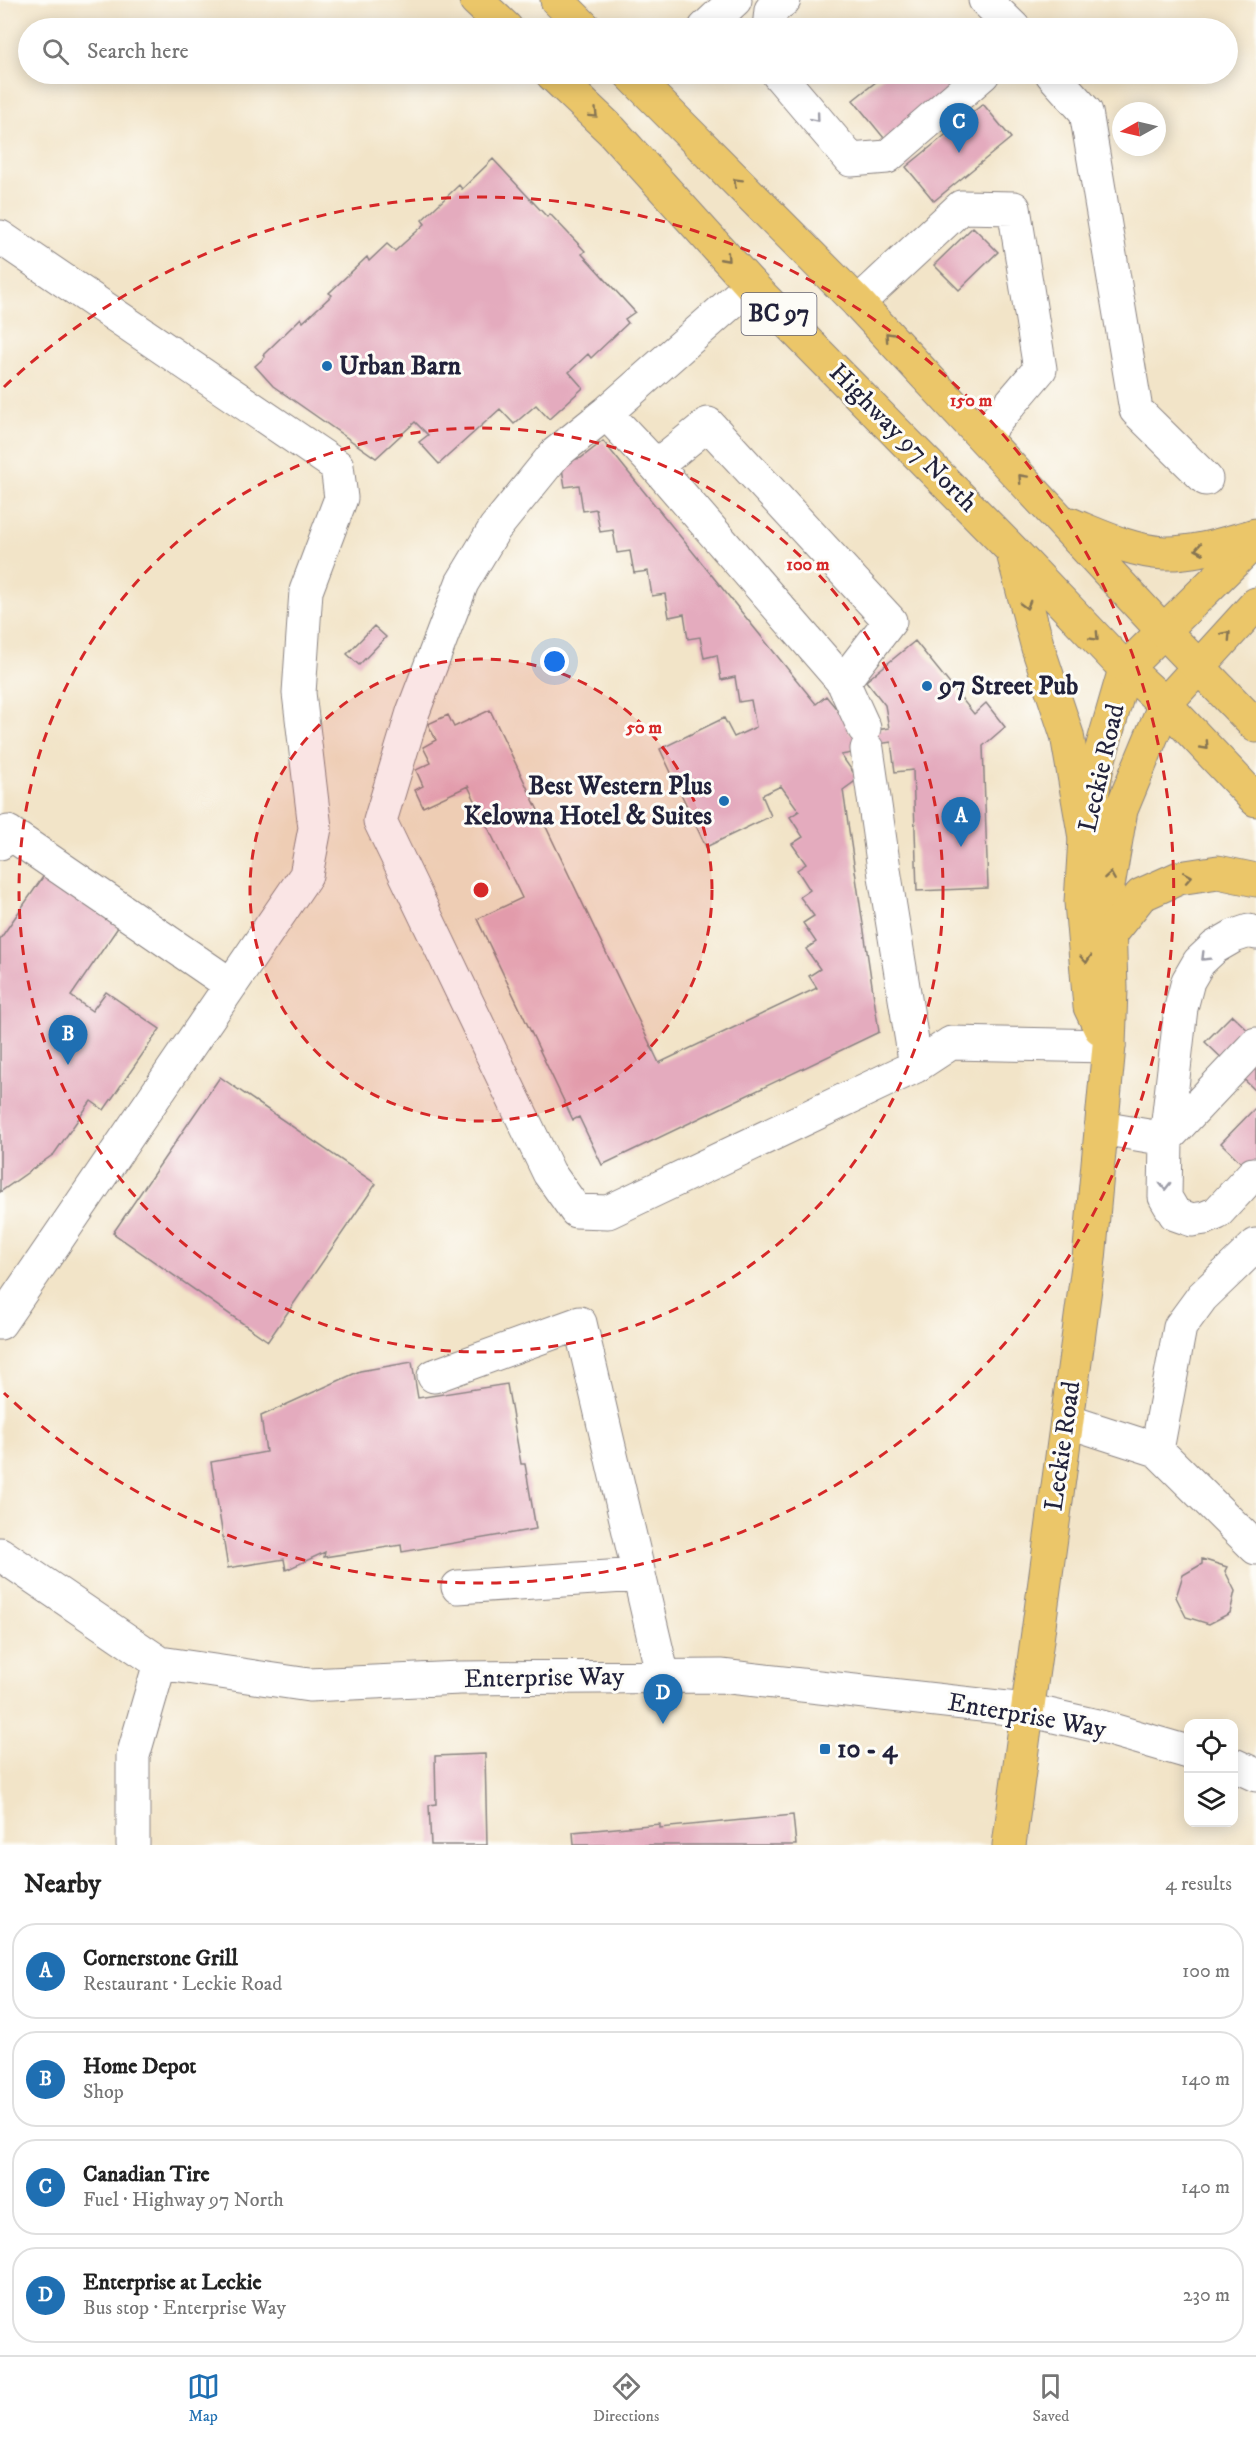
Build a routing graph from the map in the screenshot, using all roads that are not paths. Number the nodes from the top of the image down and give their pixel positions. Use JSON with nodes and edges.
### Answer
{"nodes":[{"id":1,"x":476,"y":0,"type":"edge"},
{"id":2,"x":557,"y":0,"type":"edge"},
{"id":3,"x":735,"y":0,"type":"edge"},
{"id":4,"x":784,"y":0,"type":"edge"},
{"id":5,"x":985,"y":0,"type":"edge"},
{"id":6,"x":495,"y":18,"type":"edge"},
{"id":7,"x":575,"y":18,"type":"edge"},
{"id":8,"x":716,"y":18,"type":"edge"},
{"id":9,"x":770,"y":18,"type":"edge"},
{"id":10,"x":1004,"y":18,"type":"edge"},
{"id":11,"x":563,"y":84,"type":"edge"},
{"id":12,"x":649,"y":84,"type":"edge"},
{"id":13,"x":786,"y":84,"type":"edge"},
{"id":14,"x":971,"y":84,"type":"edge"},
{"id":15,"x":1061,"y":84,"type":"edge"},
{"id":16,"x":0,"y":237,"type":"edge"},
{"id":17,"x":751,"y":285,"type":"junction"},
{"id":18,"x":858,"y":303,"type":"junction"},
{"id":19,"x":606,"y":413,"type":"junction"},
{"id":20,"x":983,"y":436,"type":"junction"},
{"id":21,"x":656,"y":466,"type":"junction"},
{"id":22,"x":1206,"y":479,"type":"dead end"},
{"id":23,"x":1062,"y":521,"type":"junction"},
{"id":24,"x":1256,"y":535,"type":"edge"},
{"id":25,"x":1256,"y":540,"type":"edge"},
{"id":26,"x":1011,"y":549,"type":"junction"},
{"id":27,"x":1256,"y":604,"type":"edge"},
{"id":28,"x":1164,"y":630,"type":"junction"},
{"id":29,"x":1199,"y":667,"type":"junction"},
{"id":30,"x":1125,"y":669,"type":"junction"},
{"id":31,"x":843,"y":682,"type":"junction"},
{"id":32,"x":1164,"y":704,"type":"junction"},
{"id":33,"x":1256,"y":726,"type":"edge"},
{"id":34,"x":1256,"y":800,"type":"edge"},
{"id":35,"x":1085,"y":838,"type":"junction"},
{"id":36,"x":0,"y":843,"type":"edge"},
{"id":37,"x":1256,"y":880,"type":"edge"},
{"id":38,"x":1256,"y":933,"type":"edge"},
{"id":39,"x":1110,"y":934,"type":"junction"},
{"id":40,"x":231,"y":985,"type":"junction"},
{"id":41,"x":1256,"y":1044,"type":"edge"},
{"id":42,"x":1109,"y":1046,"type":"junction"},
{"id":43,"x":916,"y":1066,"type":"junction"},
{"id":44,"x":1101,"y":1128,"type":"junction"},
{"id":45,"x":1166,"y":1139,"type":"junction"},
{"id":46,"x":1253,"y":1174,"type":"dead end"},
{"id":47,"x":1256,"y":1245,"type":"edge"},
{"id":48,"x":0,"y":1323,"type":"edge"},
{"id":49,"x":434,"y":1376,"type":"dead end"},
{"id":50,"x":1067,"y":1421,"type":"junction"},
{"id":51,"x":1157,"y":1450,"type":"junction"},
{"id":52,"x":1256,"y":1548,"type":"edge"},
{"id":53,"x":0,"y":1554,"type":"edge"},
{"id":54,"x":639,"y":1575,"type":"junction"},
{"id":55,"x":458,"y":1587,"type":"dead end"},
{"id":56,"x":160,"y":1663,"type":"junction"},
{"id":57,"x":663,"y":1677,"type":"junction"},
{"id":58,"x":1027,"y":1710,"type":"junction"},
{"id":59,"x":1184,"y":1751,"type":"edge"},
{"id":60,"x":1238,"y":1767,"type":"edge"},
{"id":61,"x":1256,"y":1775,"type":"edge"},
{"id":62,"x":133,"y":1845,"type":"edge"},
{"id":63,"x":1010,"y":1845,"type":"edge"}],
"edges":[{"from":1,"to":6,"type":"main road"},
{"from":2,"to":7,"type":"main road"},
{"from":3,"to":8,"type":"street"},
{"from":4,"to":9,"type":"street"},
{"from":5,"to":10,"type":"street"},
{"from":11,"to":17,"type":"main road","name":"Highway 97 North","number":"BC 97","one_way":true},
{"from":18,"to":12,"type":"main road","number":"BC 97","one_way":true},
{"from":13,"to":14,"type":"street","one_way":true},
{"from":15,"to":22,"type":"street"},
{"from":16,"to":40,"type":"street"},
{"from":17,"to":19,"type":"street"},
{"from":17,"to":26,"type":"main road","name":"Highway 97 North","number":"BC 97"},
{"from":20,"to":18,"type":"main road","number":"BC 97","one_way":true},
{"from":18,"to":20,"type":"street"},
{"from":19,"to":21,"type":"street"},
{"from":19,"to":43,"type":"street"},
{"from":23,"to":20,"type":"main road","number":"BC 97","one_way":true},
{"from":21,"to":31,"type":"street"},
{"from":21,"to":31,"type":"street"},
{"from":24,"to":23,"type":"main road","one_way":true},
{"from":23,"to":28,"type":"main road","number":"BC 97"},
{"from":25,"to":28,"type":"main road","name":"Leckie Road"},
{"from":26,"to":30,"type":"main road","name":"Highway 97 North","number":"BC 97","one_way":true},
{"from":26,"to":35,"type":"main road","one_way":true},
{"from":29,"to":27,"type":"main road","name":"Leckie Road","one_way":true},
{"from":28,"to":29,"type":"main road","number":"BC 97"},
{"from":28,"to":30,"type":"main road","name":"Leckie Road"},
{"from":29,"to":32,"type":"main road","name":"Leckie Road"},
{"from":29,"to":33,"type":"main road","number":"BC 97"},
{"from":30,"to":32,"type":"main road","name":"Highway 97 North","number":"BC 97"},
{"from":30,"to":35,"type":"main road","name":"Leckie Road"},
{"from":31,"to":43,"type":"street"},
{"from":32,"to":34,"type":"main road","name":"Highway 97 North","number":"BC 97","one_way":true},
{"from":39,"to":32,"type":"main road","name":"Leckie Road","one_way":true},
{"from":35,"to":42,"type":"main road","name":"Leckie Road","one_way":true},
{"from":36,"to":40,"type":"street"},
{"from":39,"to":37,"type":"main road","one_way":true},
{"from":38,"to":45,"type":"street","one_way":true},
{"from":39,"to":42,"type":"main road","name":"Leckie Road"},
{"from":40,"to":48,"type":"street"},
{"from":41,"to":45,"type":"street"},
{"from":42,"to":43,"type":"street"},
{"from":42,"to":44,"type":"main road","name":"Leckie Road"},
{"from":44,"to":45,"type":"street"},
{"from":44,"to":50,"type":"main road","name":"Leckie Road"},
{"from":45,"to":46,"type":"street","one_way":true},
{"from":47,"to":51,"type":"street"},
{"from":49,"to":54,"type":"street"},
{"from":50,"to":51,"type":"street"},
{"from":50,"to":58,"type":"main road","name":"Leckie Road"},
{"from":51,"to":52,"type":"street"},
{"from":53,"to":56,"type":"street","name":"Enterprise Way"},
{"from":54,"to":55,"type":"street"},
{"from":54,"to":57,"type":"street"},
{"from":56,"to":57,"type":"street","name":"Enterprise Way"},
{"from":56,"to":62,"type":"street"},
{"from":57,"to":58,"type":"street","name":"Enterprise Way"},
{"from":58,"to":59,"type":"street","name":"Enterprise Way"},
{"from":58,"to":63,"type":"main road","name":"Leckie Road"},
{"from":60,"to":61,"type":"street"}]}
